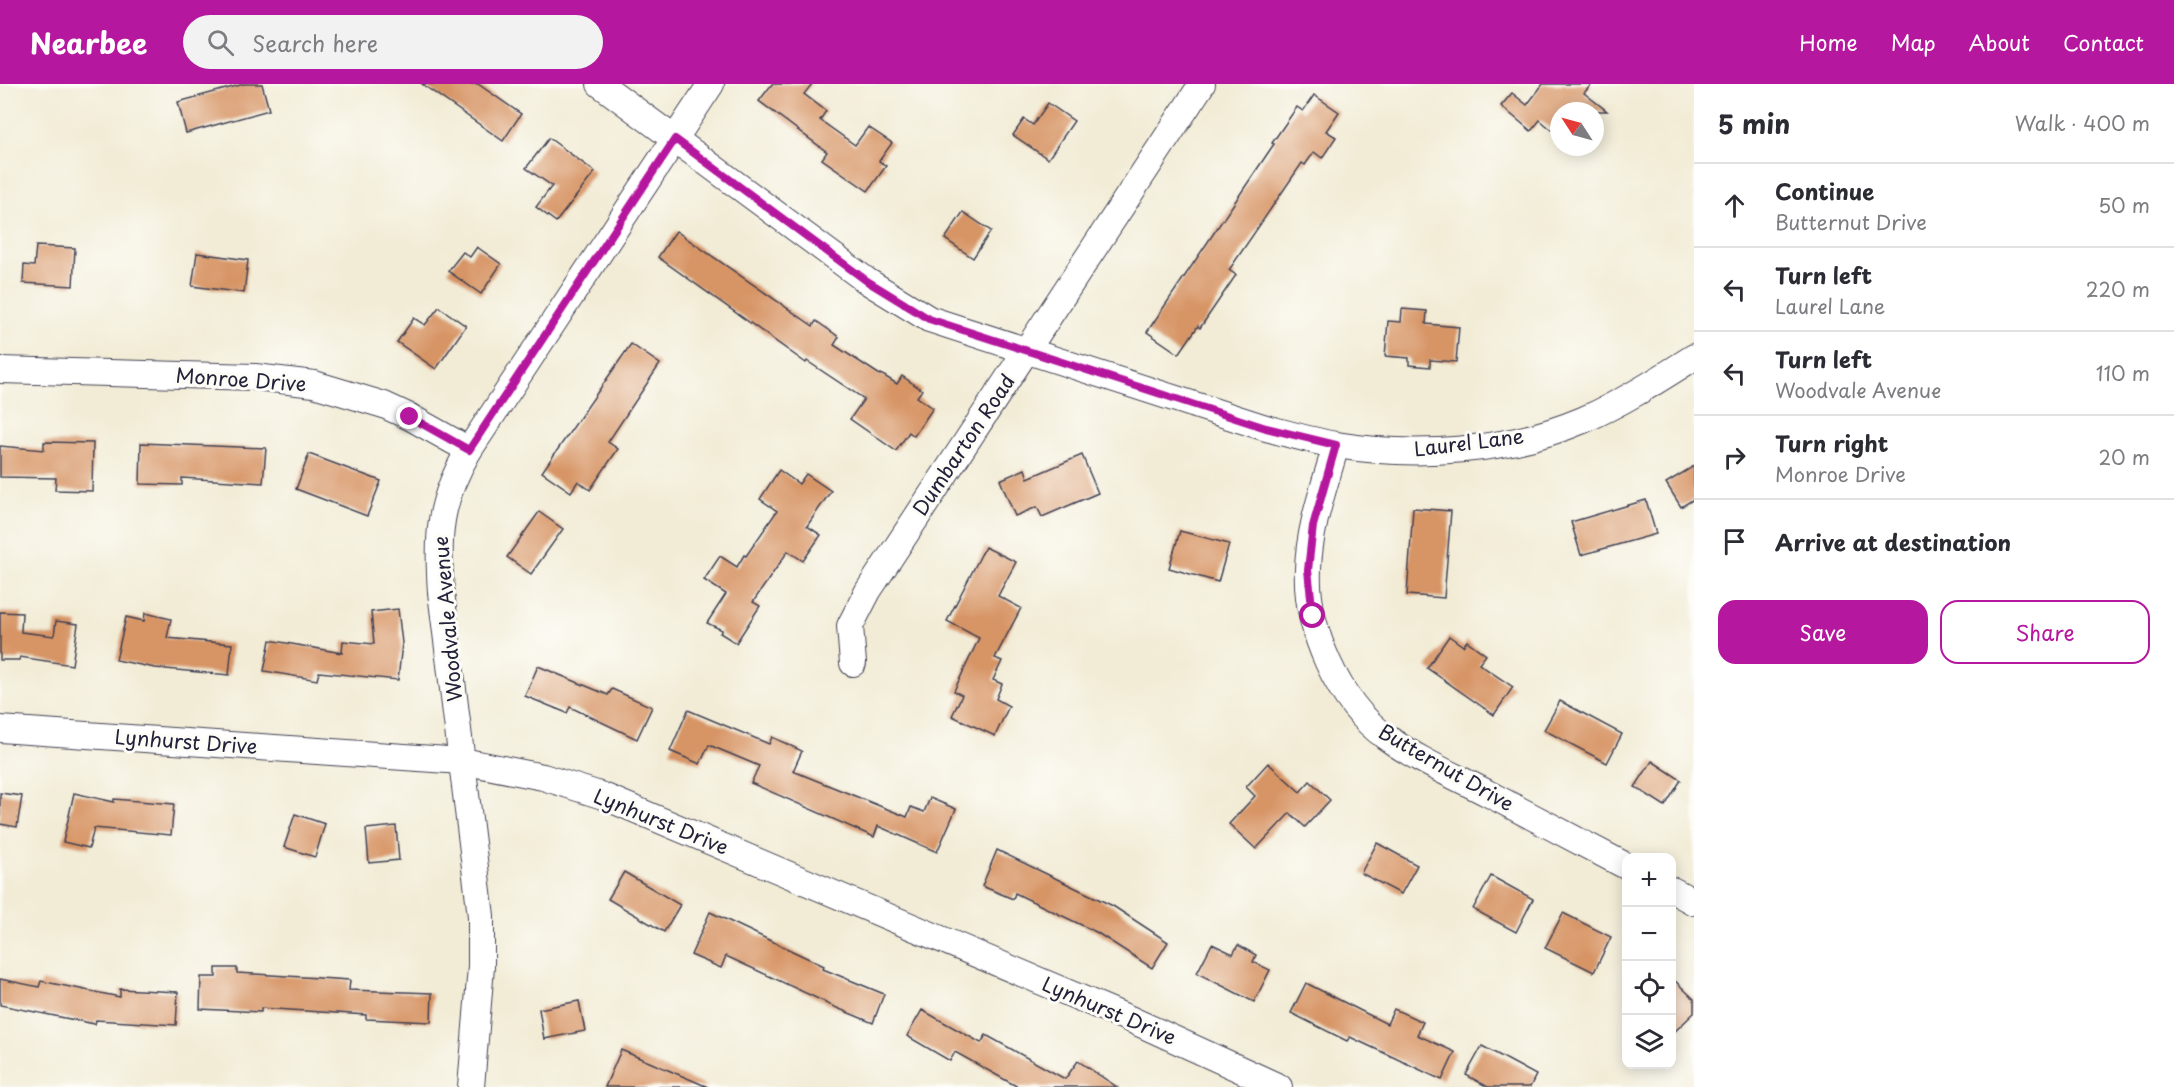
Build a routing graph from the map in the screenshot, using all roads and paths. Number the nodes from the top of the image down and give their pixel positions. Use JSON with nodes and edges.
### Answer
{"nodes":[{"id":1,"x":600,"y":84,"type":"edge"},
{"id":2,"x":711,"y":84,"type":"edge"},
{"id":3,"x":1202,"y":84,"type":"edge"},
{"id":4,"x":675,"y":139,"type":"junction"},
{"id":5,"x":1027,"y":351,"type":"junction"},
{"id":6,"x":1694,"y":357,"type":"edge"},
{"id":7,"x":0,"y":370,"type":"edge"},
{"id":8,"x":1336,"y":445,"type":"junction"},
{"id":9,"x":469,"y":450,"type":"junction"},
{"id":10,"x":853,"y":663,"type":"dead end"},
{"id":11,"x":0,"y":729,"type":"edge"},
{"id":12,"x":462,"y":761,"type":"junction"},
{"id":13,"x":1622,"y":865,"type":"edge"},
{"id":14,"x":1676,"y":893,"type":"edge"},
{"id":15,"x":1694,"y":902,"type":"edge"},
{"id":16,"x":471,"y":1087,"type":"edge"},
{"id":17,"x":1279,"y":1087,"type":"edge"}],
"edges":[{"from":1,"to":4,"type":"street","name":"Laurel Lane"},
{"from":2,"to":4,"type":"street","name":"Woodvale Avenue"},
{"from":3,"to":5,"type":"street","name":"Dumbarton Road"},
{"from":4,"to":5,"type":"street","name":"Laurel Lane"},
{"from":4,"to":9,"type":"street","name":"Woodvale Avenue"},
{"from":5,"to":8,"type":"street","name":"Laurel Lane"},
{"from":5,"to":10,"type":"street","name":"Dumbarton Road"},
{"from":6,"to":8,"type":"street","name":"Laurel Lane"},
{"from":7,"to":9,"type":"street","name":"Monroe Drive"},
{"from":8,"to":13,"type":"street","name":"Butternut Drive"},
{"from":9,"to":12,"type":"street","name":"Woodvale Avenue"},
{"from":11,"to":12,"type":"street","name":"Lynhurst Drive"},
{"from":12,"to":16,"type":"street","name":"Woodvale Avenue"},
{"from":12,"to":17,"type":"street","name":"Lynhurst Drive"},
{"from":14,"to":15,"type":"street"}]}
